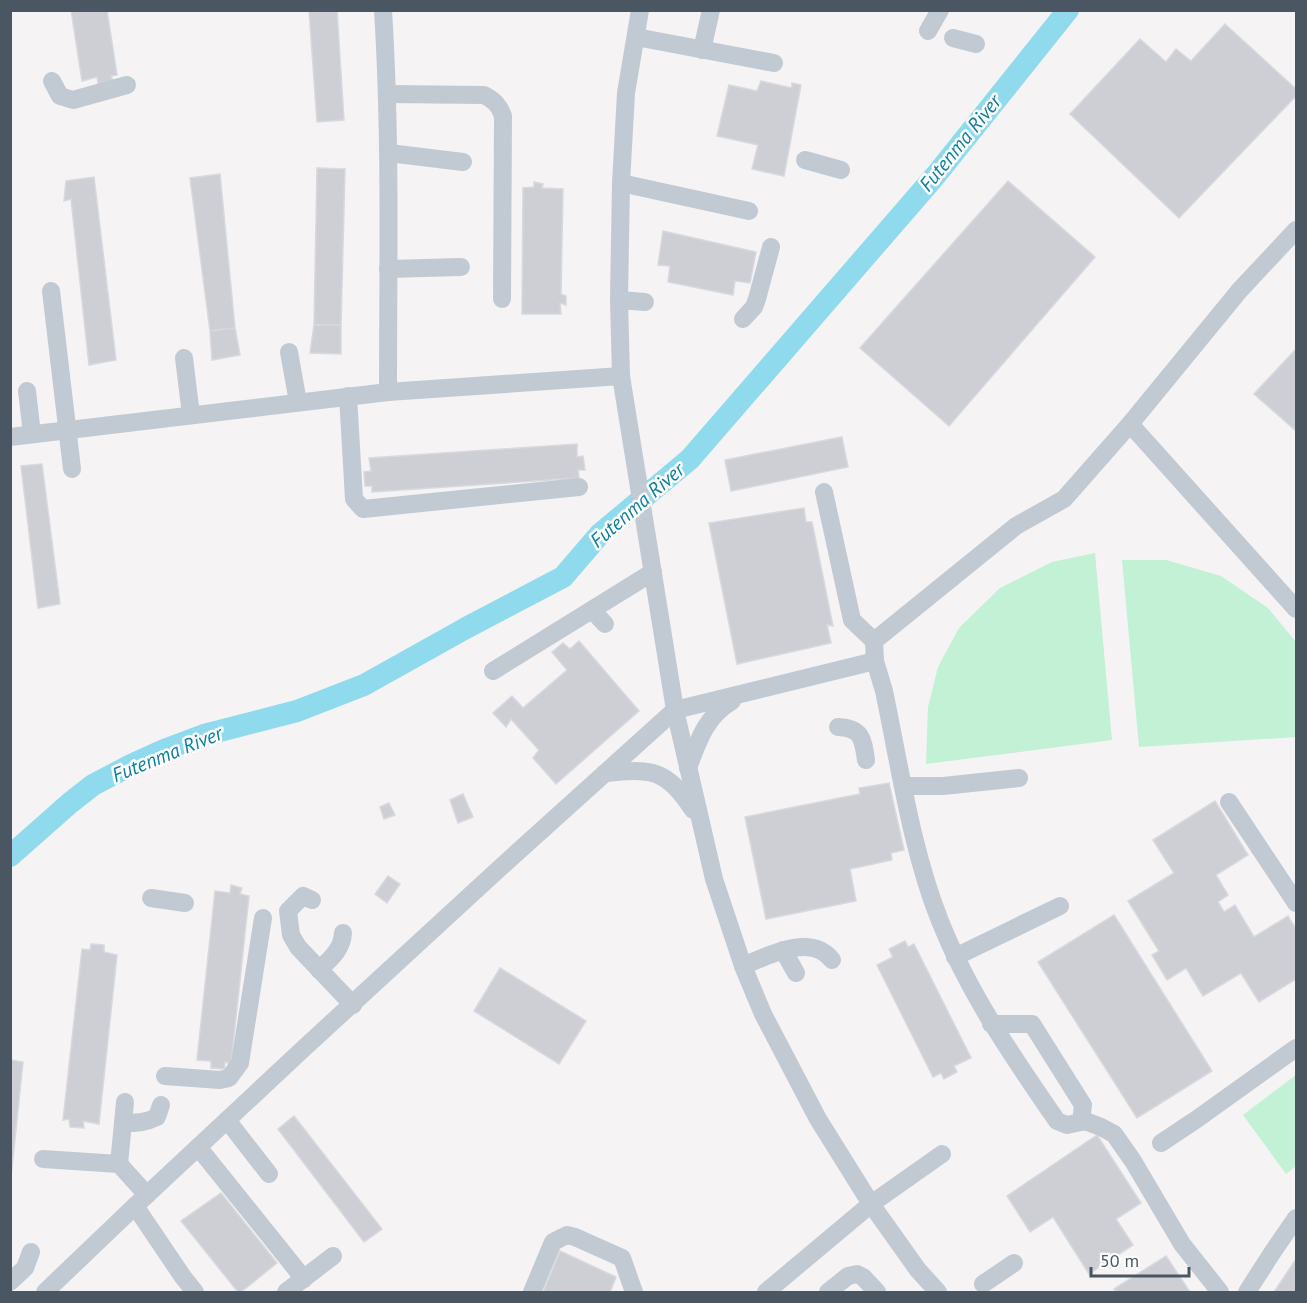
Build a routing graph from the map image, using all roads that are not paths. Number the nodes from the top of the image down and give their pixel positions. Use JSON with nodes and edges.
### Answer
{"nodes":[{"id":1,"x":382,"y":10,"type":"edge"},
{"id":2,"x":640,"y":10,"type":"edge"},
{"id":3,"x":711,"y":10,"type":"edge"},
{"id":4,"x":940,"y":10,"type":"edge"},
{"id":5,"x":928,"y":31,"type":"dead end"},
{"id":6,"x":636,"y":37,"type":"junction"},
{"id":7,"x":953,"y":38,"type":"dead end"},
{"id":8,"x":976,"y":44,"type":"dead end"},
{"id":9,"x":702,"y":50,"type":"junction"},
{"id":10,"x":774,"y":63,"type":"dead end"},
{"id":11,"x":52,"y":81,"type":"dead end"},
{"id":12,"x":127,"y":85,"type":"dead end"},
{"id":13,"x":388,"y":94,"type":"junction"},
{"id":14,"x":389,"y":153,"type":"junction"},
{"id":15,"x":805,"y":160,"type":"dead end"},
{"id":16,"x":463,"y":162,"type":"dead end"},
{"id":17,"x":841,"y":170,"type":"dead end"},
{"id":18,"x":621,"y":183,"type":"junction"},
{"id":19,"x":749,"y":211,"type":"dead end"},
{"id":20,"x":1296,"y":230,"type":"edge"},
{"id":21,"x":771,"y":247,"type":"dead end"},
{"id":22,"x":461,"y":267,"type":"dead end"},
{"id":23,"x":388,"y":269,"type":"junction"},
{"id":24,"x":51,"y":291,"type":"dead end"},
{"id":25,"x":502,"y":298,"type":"dead end"},
{"id":26,"x":619,"y":300,"type":"junction"},
{"id":27,"x":645,"y":302,"type":"dead end"},
{"id":28,"x":743,"y":320,"type":"dead end"},
{"id":29,"x":289,"y":352,"type":"dead end"},
{"id":30,"x":184,"y":358,"type":"dead end"},
{"id":31,"x":621,"y":376,"type":"junction"},
{"id":32,"x":27,"y":391,"type":"dead end"},
{"id":33,"x":388,"y":392,"type":"junction"},
{"id":34,"x":348,"y":396,"type":"junction"},
{"id":35,"x":298,"y":402,"type":"junction"},
{"id":36,"x":191,"y":415,"type":"junction"},
{"id":37,"x":1130,"y":424,"type":"junction"},
{"id":38,"x":66,"y":430,"type":"junction"},
{"id":39,"x":32,"y":434,"type":"junction"},
{"id":40,"x":10,"y":437,"type":"edge"},
{"id":41,"x":72,"y":469,"type":"dead end"},
{"id":42,"x":579,"y":487,"type":"dead end"},
{"id":43,"x":824,"y":492,"type":"dead end"},
{"id":44,"x":653,"y":572,"type":"junction"},
{"id":45,"x":1296,"y":609,"type":"edge"},
{"id":46,"x":592,"y":610,"type":"junction"},
{"id":47,"x":605,"y":624,"type":"dead end"},
{"id":48,"x":874,"y":641,"type":"junction"},
{"id":49,"x":875,"y":662,"type":"junction"},
{"id":50,"x":493,"y":671,"type":"dead end"},
{"id":51,"x":744,"y":694,"type":"junction"},
{"id":52,"x":675,"y":710,"type":"junction"},
{"id":53,"x":838,"y":727,"type":"dead end"},
{"id":54,"x":897,"y":755,"type":"junction"},
{"id":55,"x":688,"y":768,"type":"junction"},
{"id":56,"x":605,"y":774,"type":"junction"},
{"id":57,"x":1019,"y":778,"type":"dead end"},
{"id":58,"x":903,"y":786,"type":"junction"},
{"id":59,"x":1229,"y":802,"type":"dead end"},
{"id":60,"x":701,"y":822,"type":"junction"},
{"id":61,"x":151,"y":898,"type":"dead end"},
{"id":62,"x":312,"y":900,"type":"dead end"},
{"id":63,"x":185,"y":903,"type":"dead end"},
{"id":64,"x":1296,"y":903,"type":"edge"},
{"id":65,"x":1060,"y":906,"type":"dead end"},
{"id":66,"x":263,"y":918,"type":"dead end"},
{"id":67,"x":343,"y":933,"type":"dead end"},
{"id":68,"x":783,"y":950,"type":"junction"},
{"id":69,"x":955,"y":957,"type":"junction"},
{"id":70,"x":832,"y":960,"type":"dead end"},
{"id":71,"x":743,"y":966,"type":"junction"},
{"id":72,"x":319,"y":970,"type":"junction"},
{"id":73,"x":796,"y":973,"type":"dead end"},
{"id":74,"x":353,"y":1005,"type":"junction"},
{"id":75,"x":991,"y":1024,"type":"junction"},
{"id":76,"x":1296,"y":1048,"type":"edge"},
{"id":77,"x":165,"y":1077,"type":"dead end"},
{"id":78,"x":125,"y":1102,"type":"dead end"},
{"id":79,"x":161,"y":1105,"type":"dead end"},
{"id":80,"x":227,"y":1120,"type":"junction"},
{"id":81,"x":1081,"y":1122,"type":"junction"},
{"id":82,"x":123,"y":1123,"type":"junction"},
{"id":83,"x":1161,"y":1143,"type":"dead end"},
{"id":84,"x":198,"y":1148,"type":"junction"},
{"id":85,"x":942,"y":1154,"type":"dead end"},
{"id":86,"x":43,"y":1159,"type":"dead end"},
{"id":87,"x":119,"y":1164,"type":"junction"},
{"id":88,"x":269,"y":1174,"type":"dead end"},
{"id":89,"x":141,"y":1200,"type":"junction"},
{"id":90,"x":872,"y":1204,"type":"junction"},
{"id":91,"x":1296,"y":1218,"type":"edge"},
{"id":92,"x":31,"y":1252,"type":"dead end"},
{"id":93,"x":333,"y":1257,"type":"dead end"},
{"id":94,"x":1014,"y":1263,"type":"dead end"},
{"id":95,"x":303,"y":1280,"type":"junction"},
{"id":96,"x":10,"y":1282,"type":"edge"},
{"id":97,"x":983,"y":1284,"type":"dead end"},
{"id":98,"x":45,"y":1293,"type":"edge"},
{"id":99,"x":195,"y":1293,"type":"edge"},
{"id":100,"x":286,"y":1293,"type":"edge"},
{"id":101,"x":532,"y":1293,"type":"edge"},
{"id":102,"x":634,"y":1293,"type":"edge"},
{"id":103,"x":766,"y":1293,"type":"edge"},
{"id":104,"x":828,"y":1293,"type":"edge"},
{"id":105,"x":877,"y":1293,"type":"edge"},
{"id":106,"x":938,"y":1293,"type":"edge"},
{"id":107,"x":1220,"y":1293,"type":"edge"},
{"id":108,"x":1247,"y":1293,"type":"edge"}],
"edges":[{"from":1,"to":13,"type":"lane"},
{"from":2,"to":6,"type":"lane"},
{"from":3,"to":9,"type":"lane"},
{"from":4,"to":5,"type":"lane"},
{"from":6,"to":9,"type":"lane"},
{"from":6,"to":18,"type":"lane"},
{"from":7,"to":8,"type":"lane"},
{"from":9,"to":10,"type":"lane"},
{"from":11,"to":12,"type":"lane"},
{"from":13,"to":14,"type":"lane"},
{"from":13,"to":25,"type":"lane"},
{"from":14,"to":16,"type":"lane"},
{"from":14,"to":23,"type":"lane"},
{"from":15,"to":17,"type":"lane"},
{"from":18,"to":19,"type":"lane"},
{"from":18,"to":26,"type":"lane"},
{"from":20,"to":37,"type":"lane"},
{"from":21,"to":28,"type":"lane"},
{"from":22,"to":23,"type":"lane"},
{"from":23,"to":33,"type":"lane"},
{"from":24,"to":38,"type":"lane"},
{"from":26,"to":27,"type":"lane"},
{"from":26,"to":31,"type":"lane"},
{"from":29,"to":35,"type":"lane"},
{"from":30,"to":36,"type":"lane"},
{"from":31,"to":33,"type":"lane"},
{"from":31,"to":44,"type":"lane"},
{"from":32,"to":39,"type":"lane"},
{"from":33,"to":34,"type":"lane"},
{"from":34,"to":35,"type":"lane"},
{"from":34,"to":42,"type":"lane"},
{"from":35,"to":36,"type":"lane"},
{"from":36,"to":38,"type":"lane"},
{"from":37,"to":45,"type":"lane"},
{"from":37,"to":48,"type":"lane"},
{"from":38,"to":39,"type":"lane"},
{"from":38,"to":41,"type":"lane"},
{"from":39,"to":40,"type":"lane"},
{"from":43,"to":48,"type":"lane"},
{"from":44,"to":46,"type":"lane"},
{"from":44,"to":52,"type":"lane"},
{"from":46,"to":47,"type":"lane"},
{"from":46,"to":50,"type":"lane"},
{"from":48,"to":49,"type":"lane"},
{"from":49,"to":51,"type":"lane"},
{"from":49,"to":54,"type":"lane"},
{"from":51,"to":52,"type":"lane"},
{"from":51,"to":55,"type":"lane"},
{"from":52,"to":55,"type":"lane"},
{"from":52,"to":56,"type":"lane"},
{"from":53,"to":54,"type":"lane"},
{"from":54,"to":58,"type":"lane"},
{"from":55,"to":60,"type":"lane"},
{"from":56,"to":60,"type":"lane"},
{"from":56,"to":74,"type":"lane"},
{"from":57,"to":58,"type":"lane"},
{"from":58,"to":69,"type":"lane"},
{"from":59,"to":64,"type":"lane"},
{"from":60,"to":71,"type":"lane"},
{"from":61,"to":63,"type":"lane"},
{"from":62,"to":72,"type":"lane"},
{"from":65,"to":69,"type":"lane"},
{"from":66,"to":77,"type":"lane"},
{"from":67,"to":72,"type":"lane"},
{"from":68,"to":70,"type":"lane"},
{"from":68,"to":71,"type":"lane"},
{"from":68,"to":73,"type":"lane"},
{"from":69,"to":75,"type":"lane"},
{"from":71,"to":90,"type":"lane"},
{"from":72,"to":74,"type":"lane"},
{"from":74,"to":80,"type":"lane"},
{"from":75,"to":81,"type":"lane"},
{"from":75,"to":81,"type":"lane"},
{"from":76,"to":83,"type":"lane"},
{"from":78,"to":82,"type":"lane"},
{"from":79,"to":82,"type":"lane"},
{"from":80,"to":84,"type":"lane"},
{"from":80,"to":88,"type":"lane"},
{"from":81,"to":107,"type":"lane"},
{"from":82,"to":87,"type":"lane"},
{"from":84,"to":89,"type":"lane"},
{"from":84,"to":95,"type":"lane"},
{"from":85,"to":90,"type":"lane"},
{"from":86,"to":87,"type":"lane"},
{"from":87,"to":89,"type":"lane"},
{"from":89,"to":98,"type":"lane"},
{"from":89,"to":99,"type":"lane"},
{"from":90,"to":103,"type":"lane"},
{"from":90,"to":106,"type":"lane"},
{"from":91,"to":108,"type":"lane"},
{"from":92,"to":96,"type":"lane"},
{"from":93,"to":95,"type":"lane"},
{"from":94,"to":97,"type":"lane"},
{"from":95,"to":100,"type":"lane"},
{"from":101,"to":102,"type":"lane"},
{"from":104,"to":105,"type":"lane"}]}
